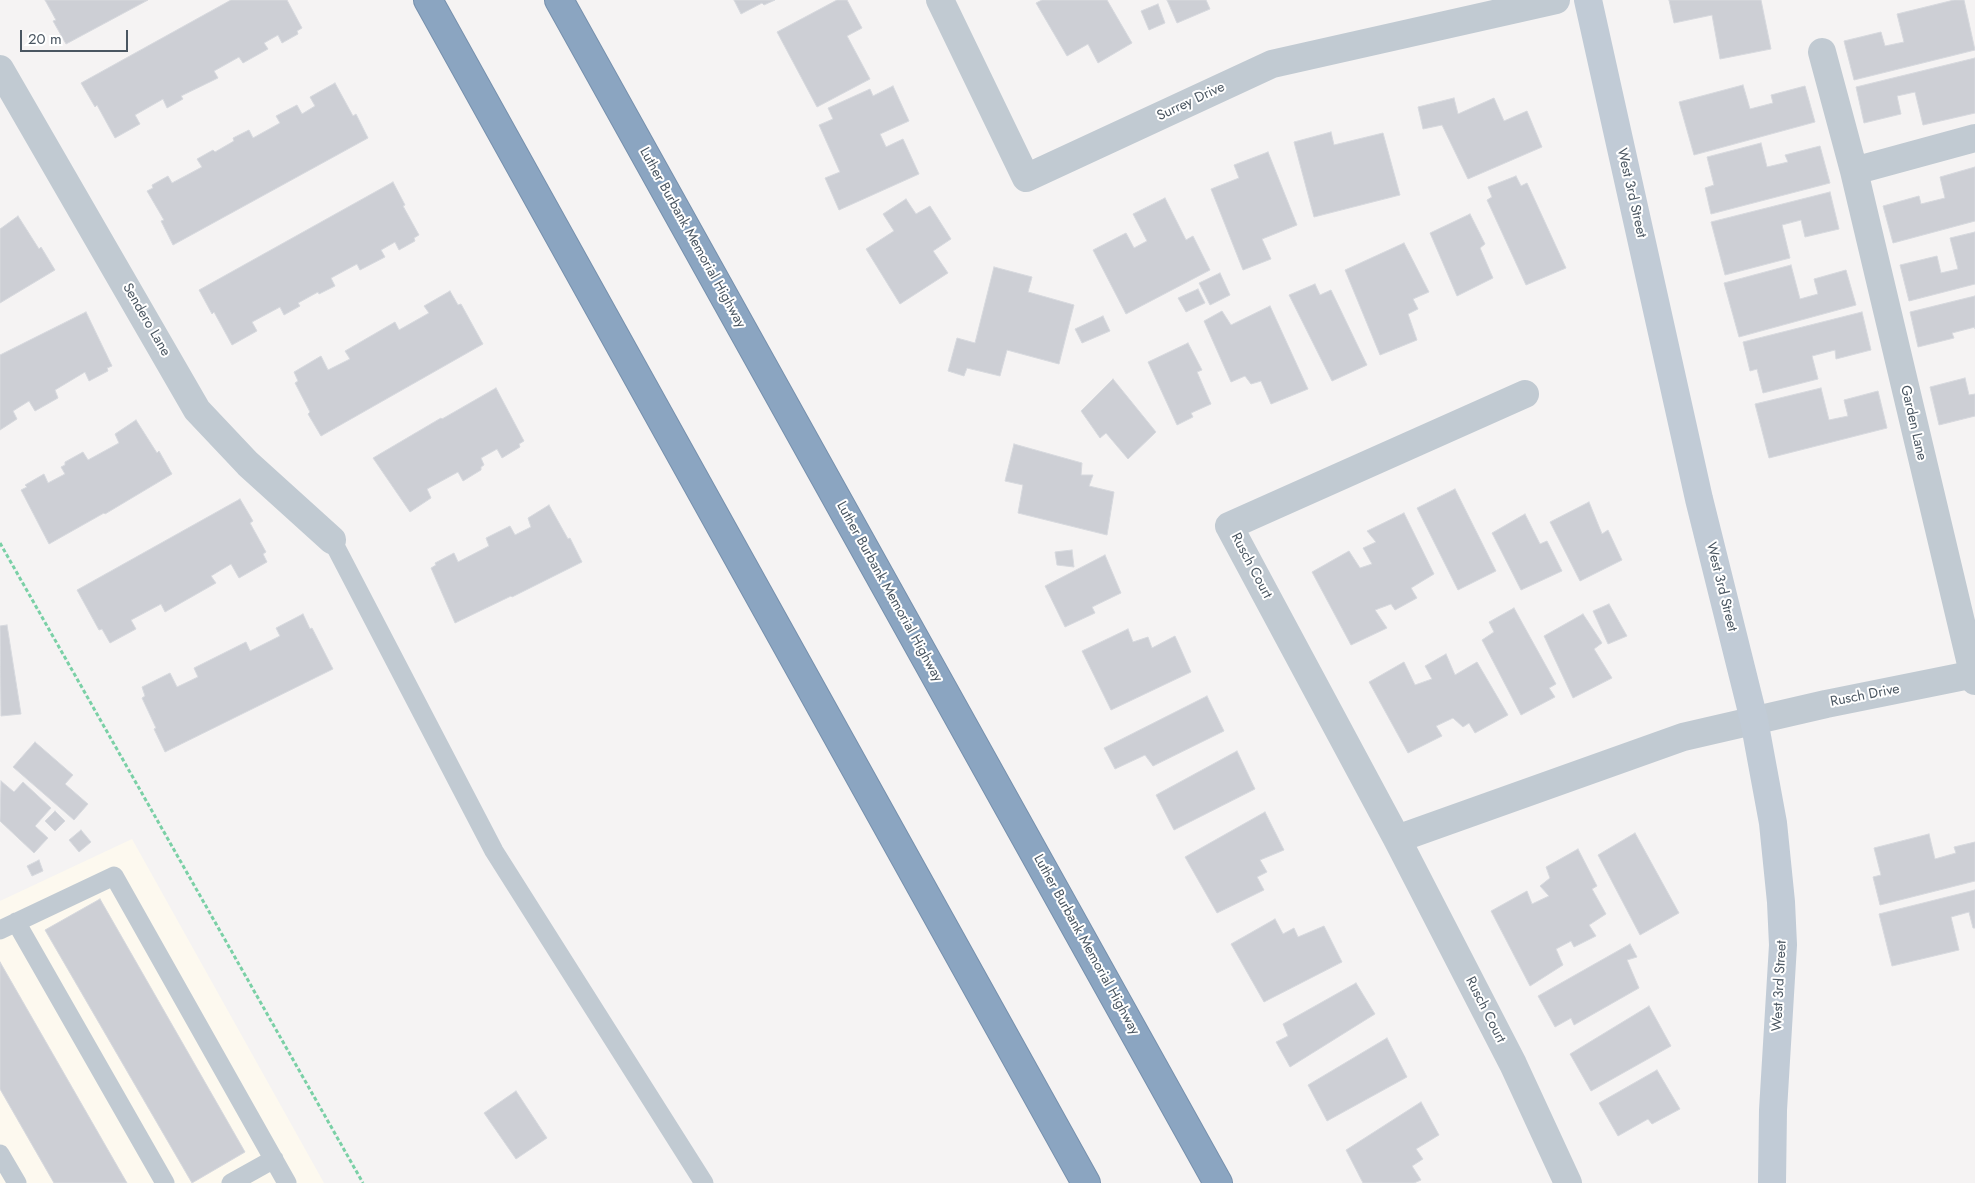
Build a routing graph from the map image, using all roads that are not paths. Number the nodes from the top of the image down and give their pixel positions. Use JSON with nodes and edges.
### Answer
{"nodes":[{"id":1,"x":428,"y":0,"type":"edge"},
{"id":2,"x":559,"y":0,"type":"edge"},
{"id":3,"x":940,"y":0,"type":"edge"},
{"id":4,"x":1556,"y":0,"type":"edge"},
{"id":5,"x":1588,"y":0,"type":"edge"},
{"id":6,"x":1822,"y":52,"type":"dead end"},
{"id":7,"x":0,"y":69,"type":"edge"},
{"id":8,"x":1975,"y":138,"type":"edge"},
{"id":9,"x":1854,"y":171,"type":"junction"},
{"id":10,"x":1525,"y":394,"type":"dead end"},
{"id":11,"x":332,"y":540,"type":"joint"},
{"id":12,"x":1974,"y":676,"type":"edge"},
{"id":13,"x":1754,"y":720,"type":"junction"},
{"id":14,"x":1397,"y":839,"type":"junction"},
{"id":15,"x":8,"y":926,"type":"edge"},
{"id":16,"x":0,"y":1154,"type":"edge"},
{"id":17,"x":274,"y":1159,"type":"junction"},
{"id":18,"x":17,"y":1183,"type":"edge"},
{"id":19,"x":165,"y":1183,"type":"edge"},
{"id":20,"x":231,"y":1183,"type":"edge"},
{"id":21,"x":287,"y":1183,"type":"edge"},
{"id":22,"x":704,"y":1183,"type":"edge"},
{"id":23,"x":1086,"y":1183,"type":"edge"},
{"id":24,"x":1218,"y":1183,"type":"edge"},
{"id":25,"x":1568,"y":1183,"type":"edge"},
{"id":26,"x":1772,"y":1183,"type":"edge"}],
"edges":[{"from":1,"to":23,"type":"highway"},
{"from":2,"to":24,"type":"highway","name":"Luther Burbank Memorial Highway"},
{"from":3,"to":4,"type":"street","name":"Surrey Drive"},
{"from":5,"to":13,"type":"main road","name":"West 3rd Street"},
{"from":6,"to":9,"type":"street","name":"Garden Lane"},
{"from":7,"to":11,"type":"street","name":"Sendero Lane"},
{"from":8,"to":9,"type":"street"},
{"from":9,"to":12,"type":"street","name":"Garden Lane"},
{"from":10,"to":14,"type":"street","name":"Rusch Court"},
{"from":11,"to":22,"type":"lane"},
{"from":12,"to":13,"type":"street","name":"Rusch Drive"},
{"from":13,"to":14,"type":"street"},
{"from":13,"to":26,"type":"main road","name":"West 3rd Street"},
{"from":14,"to":25,"type":"street","name":"Rusch Court"},
{"from":15,"to":17,"type":"lane"},
{"from":15,"to":19,"type":"lane"},
{"from":16,"to":18,"type":"lane"},
{"from":17,"to":20,"type":"lane"},
{"from":17,"to":21,"type":"lane"}]}
